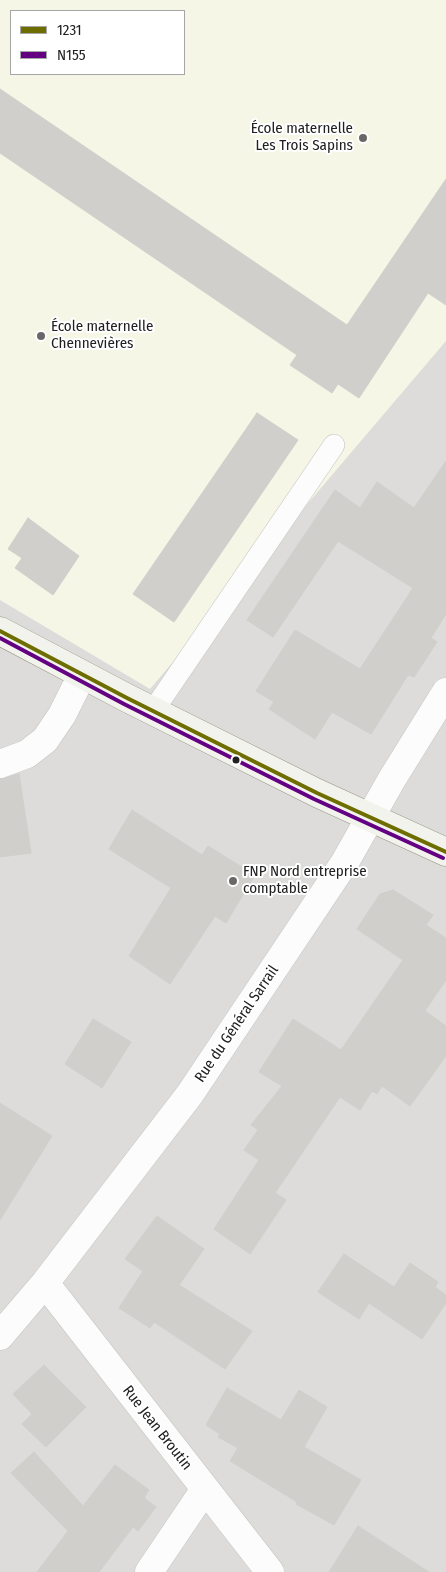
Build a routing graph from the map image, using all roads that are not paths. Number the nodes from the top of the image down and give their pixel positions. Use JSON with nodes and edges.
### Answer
{"nodes":[{"id":1,"x":334,"y":445,"type":"dead end"},
{"id":2,"x":0,"y":631,"type":"edge"},
{"id":3,"x":82,"y":675,"type":"junction"},
{"id":4,"x":446,"y":692,"type":"edge"},
{"id":5,"x":153,"y":711,"type":"junction"},
{"id":6,"x":0,"y":764,"type":"edge"},
{"id":7,"x":372,"y":818,"type":"junction"},
{"id":8,"x":446,"y":852,"type":"edge"},
{"id":9,"x":45,"y":1283,"type":"junction"},
{"id":10,"x":0,"y":1336,"type":"edge"},
{"id":11,"x":205,"y":1489,"type":"junction"},
{"id":12,"x":149,"y":1572,"type":"edge"},
{"id":13,"x":270,"y":1572,"type":"edge"}],
"edges":[{"from":1,"to":5,"type":"lane"},
{"from":2,"to":3,"type":"main road"},
{"from":3,"to":5,"type":"main road"},
{"from":3,"to":6,"type":"street"},
{"from":4,"to":7,"type":"street","name":"Rue du Général Sarrail"},
{"from":5,"to":7,"type":"main road"},
{"from":7,"to":8,"type":"main road"},
{"from":7,"to":9,"type":"street","name":"Rue du Général Sarrail"},
{"from":9,"to":10,"type":"street","name":"Rue du Général Sarrail"},
{"from":9,"to":11,"type":"street","name":"Rue Jean Broutin"},
{"from":11,"to":12,"type":"street"},
{"from":11,"to":13,"type":"street","name":"Rue Jean Broutin"}]}
